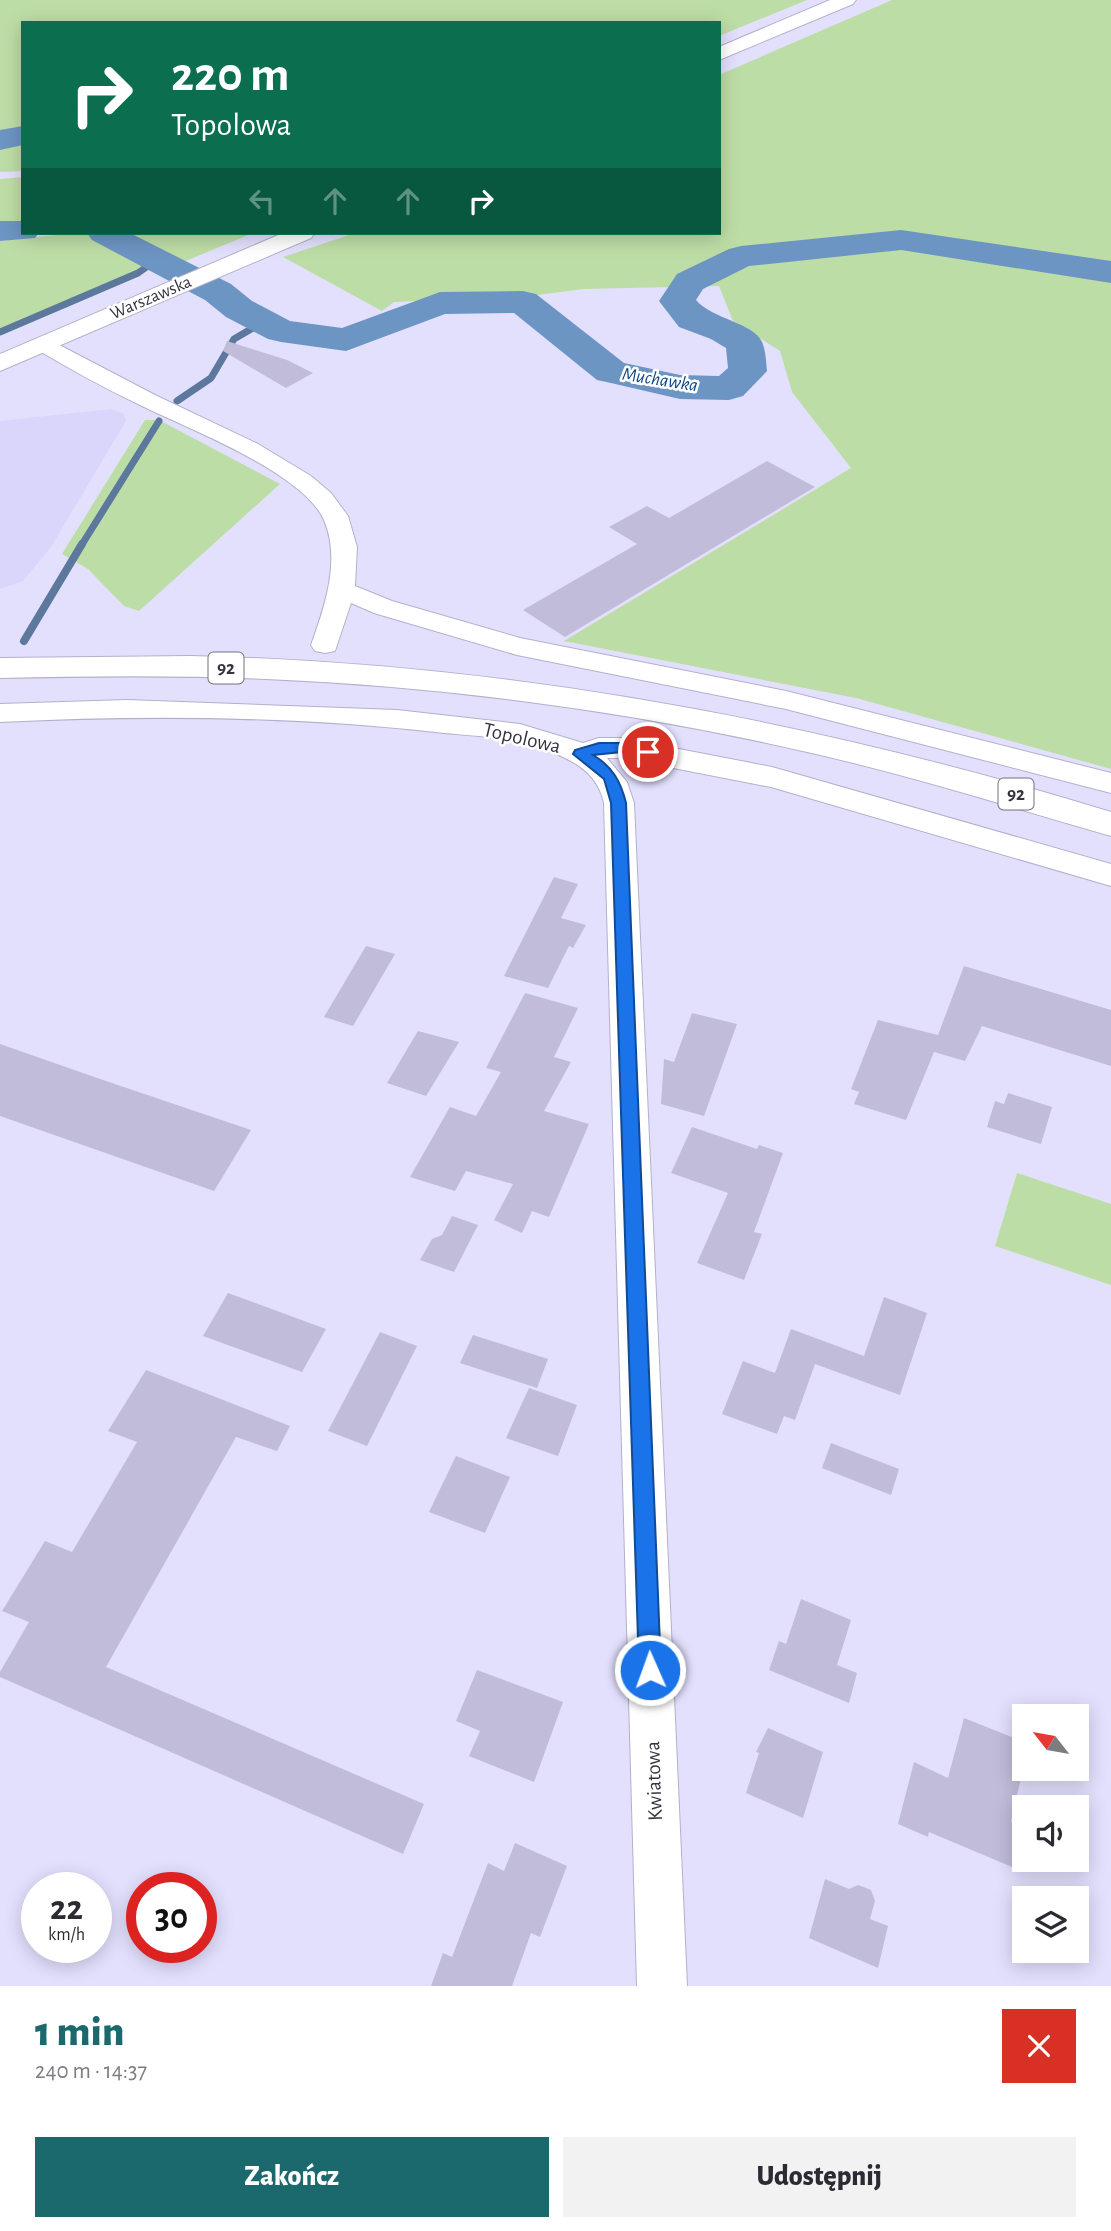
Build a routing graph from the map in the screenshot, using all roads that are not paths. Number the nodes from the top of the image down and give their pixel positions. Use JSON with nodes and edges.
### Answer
{"nodes":[{"id":1,"x":846,"y":0,"type":"edge"},
{"id":2,"x":721,"y":53,"type":"edge"},
{"id":3,"x":298,"y":235,"type":"edge"},
{"id":4,"x":44,"y":344,"type":"junction"},
{"id":5,"x":0,"y":363,"type":"edge"},
{"id":6,"x":342,"y":590,"type":"junction"},
{"id":7,"x":324,"y":645,"type":"dead end"},
{"id":8,"x":0,"y":668,"type":"edge"},
{"id":9,"x":0,"y":713,"type":"edge"},
{"id":10,"x":580,"y":754,"type":"junction"},
{"id":11,"x":1111,"y":783,"type":"edge"},
{"id":12,"x":1111,"y":824,"type":"edge"},
{"id":13,"x":1111,"y":875,"type":"edge"},
{"id":14,"x":662,"y":1986,"type":"edge"}],
"edges":[{"from":1,"to":2,"type":"main road"},
{"from":3,"to":4,"type":"main road","name":"Warszawska"},
{"from":4,"to":5,"type":"main road","name":"Warszawska"},
{"from":4,"to":6,"type":"street"},
{"from":6,"to":7,"type":"street"},
{"from":6,"to":11,"type":"street"},
{"from":8,"to":12,"type":"main road","number":"92"},
{"from":9,"to":10,"type":"street","name":"Topolowa"},
{"from":10,"to":13,"type":"street","name":"Topolowa"},
{"from":10,"to":14,"type":"street","name":"Kwiatowa"}]}
